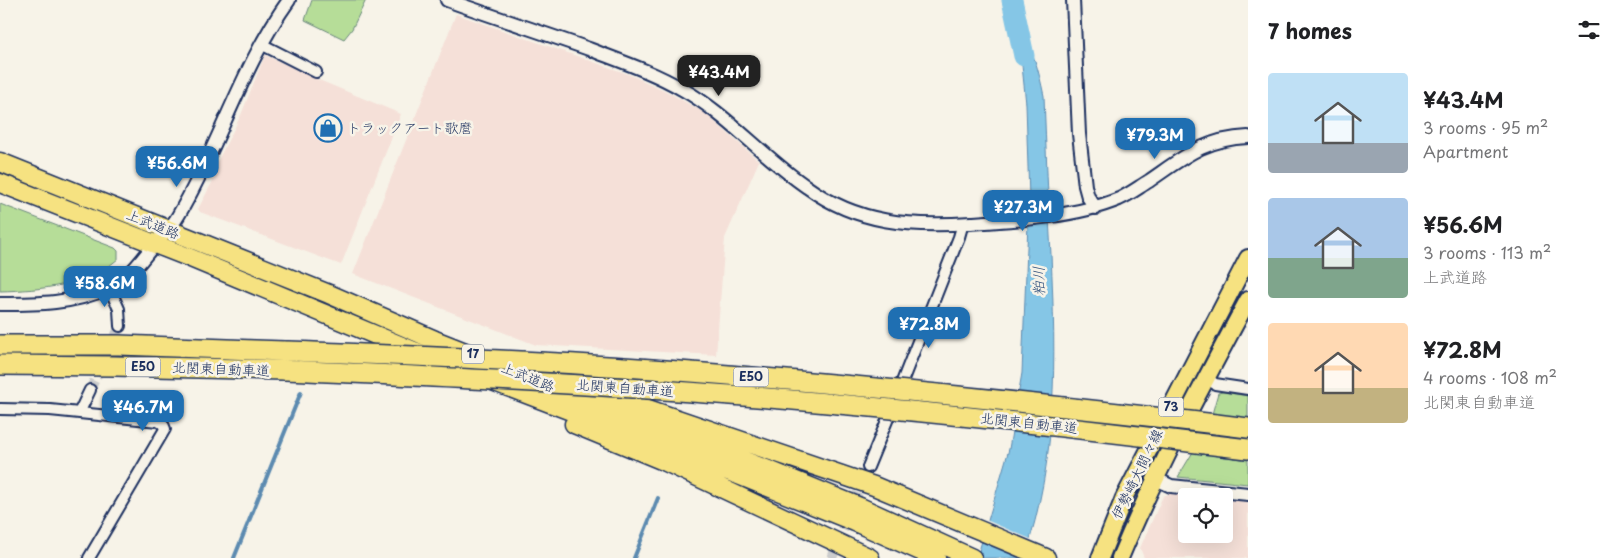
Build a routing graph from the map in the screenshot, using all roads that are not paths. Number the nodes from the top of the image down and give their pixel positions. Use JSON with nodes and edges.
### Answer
{"nodes":[{"id":1,"x":289,"y":0,"type":"edge"},
{"id":2,"x":447,"y":0,"type":"edge"},
{"id":3,"x":1073,"y":0,"type":"edge"},
{"id":4,"x":261,"y":44,"type":"junction"},
{"id":5,"x":316,"y":72,"type":"dead end"},
{"id":6,"x":1248,"y":137,"type":"edge"},
{"id":7,"x":0,"y":162,"type":"edge"},
{"id":8,"x":0,"y":183,"type":"edge"},
{"id":9,"x":1096,"y":208,"type":"junction"},
{"id":10,"x":969,"y":223,"type":"junction"},
{"id":11,"x":167,"y":230,"type":"junction"},
{"id":12,"x":154,"y":245,"type":"junction"},
{"id":13,"x":1248,"y":258,"type":"edge"},
{"id":14,"x":110,"y":287,"type":"junction"},
{"id":15,"x":1248,"y":300,"type":"edge"},
{"id":16,"x":0,"y":304,"type":"edge"},
{"id":17,"x":120,"y":326,"type":"tunnel mouth"},
{"id":18,"x":0,"y":344,"type":"edge"},
{"id":19,"x":414,"y":351,"type":"junction"},
{"id":20,"x":0,"y":365,"type":"edge"},
{"id":21,"x":503,"y":366,"type":"junction"},
{"id":22,"x":1207,"y":378,"type":"junction"},
{"id":23,"x":1248,"y":389,"type":"edge"},
{"id":24,"x":90,"y":390,"type":"tunnel mouth"},
{"id":25,"x":0,"y":409,"type":"edge"},
{"id":26,"x":79,"y":413,"type":"junction"},
{"id":27,"x":1248,"y":428,"type":"edge"},
{"id":28,"x":1248,"y":449,"type":"edge"},
{"id":29,"x":868,"y":467,"type":"tunnel mouth"},
{"id":30,"x":1156,"y":479,"type":"junction"},
{"id":31,"x":1248,"y":494,"type":"edge"},
{"id":32,"x":941,"y":552,"type":"edge"},
{"id":33,"x":1044,"y":557,"type":"edge"},
{"id":34,"x":89,"y":558,"type":"edge"},
{"id":35,"x":870,"y":558,"type":"edge"},
{"id":36,"x":972,"y":558,"type":"edge"},
{"id":37,"x":1100,"y":558,"type":"edge"},
{"id":38,"x":1120,"y":558,"type":"edge"}],
"edges":[{"from":1,"to":4,"type":"street"},
{"from":2,"to":10,"type":"street"},
{"from":3,"to":9,"type":"street"},
{"from":4,"to":5,"type":"street"},
{"from":4,"to":11,"type":"street"},
{"from":6,"to":9,"type":"street"},
{"from":7,"to":11,"type":"highway","name":"上武道路","number":"17"},
{"from":8,"to":12,"type":"highway","name":"上武道路","number":"17"},
{"from":9,"to":10,"type":"street"},
{"from":10,"to":29,"type":"street"},
{"from":11,"to":12,"type":"street"},
{"from":11,"to":21,"type":"highway","name":"上武道路","number":"17"},
{"from":12,"to":14,"type":"street"},
{"from":12,"to":19,"type":"highway","name":"上武道路","number":"17"},
{"from":13,"to":37,"type":"main road","name":"伊勢崎大間々線","number":"73"},
{"from":14,"to":16,"type":"street"},
{"from":14,"to":17,"type":"street"},
{"from":15,"to":22,"type":"main road","name":"伊勢崎大間々線","number":"73"},
{"from":18,"to":27,"type":"highway","name":"北関東自動車道","number":"E50","bridge":true},
{"from":19,"to":32,"type":"highway","name":"上武道路","number":"17"},
{"from":19,"to":35,"type":"highway"},
{"from":20,"to":28,"type":"highway","name":"北関東自動車道","number":"E50","bridge":true},
{"from":21,"to":32,"type":"highway","name":"上武道路","number":"17"},
{"from":21,"to":33,"type":"highway"},
{"from":22,"to":23,"type":"street"},
{"from":22,"to":30,"type":"main road","name":"伊勢崎大間々線","number":"73"},
{"from":24,"to":26,"type":"street"},
{"from":25,"to":26,"type":"street"},
{"from":26,"to":34,"type":"street"},
{"from":30,"to":31,"type":"street"},
{"from":30,"to":38,"type":"main road","name":"伊勢崎大間々線","number":"73"},
{"from":32,"to":36,"type":"highway","name":"上武道路","number":"17"}]}
